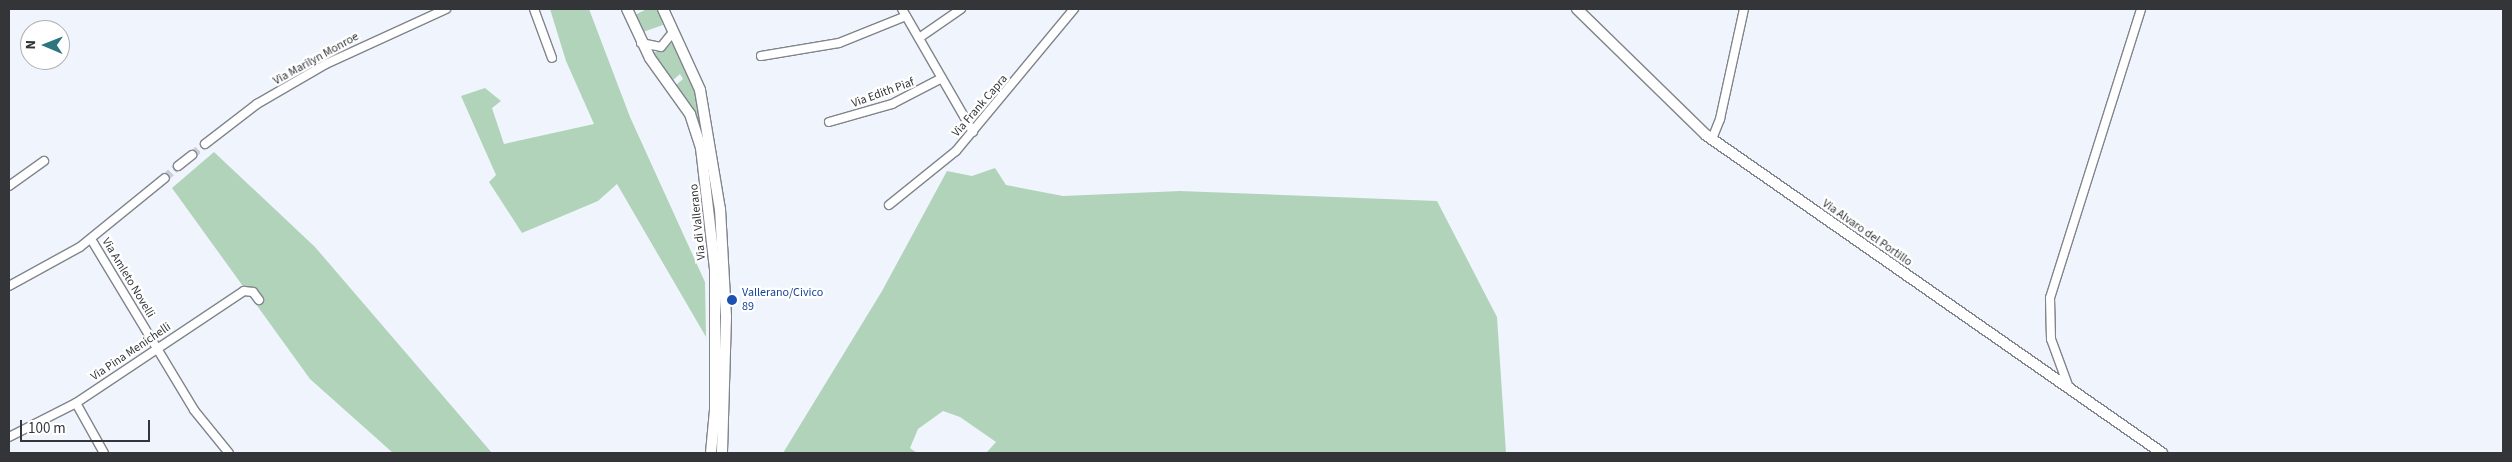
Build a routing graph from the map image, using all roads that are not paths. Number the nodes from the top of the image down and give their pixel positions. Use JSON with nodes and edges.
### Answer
{"nodes":[{"id":1,"x":446,"y":9,"type":"edge"},
{"id":2,"x":534,"y":9,"type":"edge"},
{"id":3,"x":627,"y":9,"type":"edge"},
{"id":4,"x":664,"y":9,"type":"edge"},
{"id":5,"x":902,"y":9,"type":"edge"},
{"id":6,"x":961,"y":9,"type":"edge"},
{"id":7,"x":1074,"y":9,"type":"edge"},
{"id":8,"x":1577,"y":9,"type":"edge"},
{"id":9,"x":1744,"y":9,"type":"edge"},
{"id":10,"x":2140,"y":9,"type":"edge"},
{"id":11,"x":906,"y":16,"type":"junction"},
{"id":12,"x":673,"y":32,"type":"junction"},
{"id":13,"x":919,"y":38,"type":"junction"},
{"id":14,"x":641,"y":43,"type":"junction"},
{"id":15,"x":761,"y":56,"type":"dead end"},
{"id":16,"x":552,"y":58,"type":"dead end"},
{"id":17,"x":942,"y":78,"type":"junction"},
{"id":18,"x":829,"y":122,"type":"dead end"},
{"id":19,"x":973,"y":132,"type":"junction"},
{"id":20,"x":1712,"y":139,"type":"junction"},
{"id":21,"x":205,"y":144,"type":"tunnel mouth"},
{"id":22,"x":192,"y":155,"type":"tunnel mouth"},
{"id":23,"x":44,"y":161,"type":"dead end"},
{"id":24,"x":178,"y":166,"type":"tunnel mouth"},
{"id":25,"x":165,"y":178,"type":"tunnel mouth"},
{"id":26,"x":9,"y":186,"type":"edge"},
{"id":27,"x":889,"y":206,"type":"dead end"},
{"id":28,"x":91,"y":239,"type":"junction"},
{"id":29,"x":9,"y":286,"type":"edge"},
{"id":30,"x":259,"y":300,"type":"dead end"},
{"id":31,"x":157,"y":348,"type":"junction"},
{"id":32,"x":2069,"y":388,"type":"junction"},
{"id":33,"x":76,"y":403,"type":"junction"},
{"id":34,"x":9,"y":437,"type":"edge"},
{"id":35,"x":104,"y":453,"type":"edge"},
{"id":36,"x":229,"y":453,"type":"edge"},
{"id":37,"x":710,"y":453,"type":"edge"},
{"id":38,"x":722,"y":453,"type":"edge"},
{"id":39,"x":2162,"y":453,"type":"edge"}],
"edges":[{"from":1,"to":21,"type":"street","name":"Via Marilyn Monroe"},
{"from":2,"to":16,"type":"street"},
{"from":3,"to":14,"type":"street","name":"Via di Vallerano"},
{"from":4,"to":12,"type":"street","name":"Via di Vallerano"},
{"from":5,"to":11,"type":"street"},
{"from":6,"to":13,"type":"street"},
{"from":7,"to":19,"type":"street","name":"Via Frank Capra"},
{"from":8,"to":20,"type":"street","name":"Via Alvaro del Portillo"},
{"from":9,"to":20,"type":"street"},
{"from":10,"to":32,"type":"street"},
{"from":11,"to":13,"type":"street"},
{"from":11,"to":15,"type":"street"},
{"from":12,"to":14,"type":"street"},
{"from":12,"to":38,"type":"street","name":"Via di Vallerano"},
{"from":13,"to":17,"type":"street"},
{"from":14,"to":37,"type":"street","name":"Via di Vallerano"},
{"from":17,"to":18,"type":"street","name":"Via Edith Piaf"},
{"from":17,"to":19,"type":"street"},
{"from":19,"to":27,"type":"street","name":"Via Frank Capra"},
{"from":20,"to":32,"type":"street","name":"Via Alvaro del Portillo"},
{"from":22,"to":24,"type":"street"},
{"from":23,"to":26,"type":"street"},
{"from":25,"to":28,"type":"street"},
{"from":28,"to":29,"type":"street"},
{"from":28,"to":31,"type":"street","name":"Via Amleto Novelli"},
{"from":30,"to":31,"type":"street","name":"Via Pina Menichelli"},
{"from":31,"to":33,"type":"street","name":"Via Pina Menichelli"},
{"from":31,"to":36,"type":"street","name":"Via Amleto Novelli"},
{"from":32,"to":39,"type":"street","name":"Via Alvaro del Portillo"},
{"from":33,"to":34,"type":"street","name":"Via Pina Menichelli"},
{"from":33,"to":35,"type":"street"}]}
